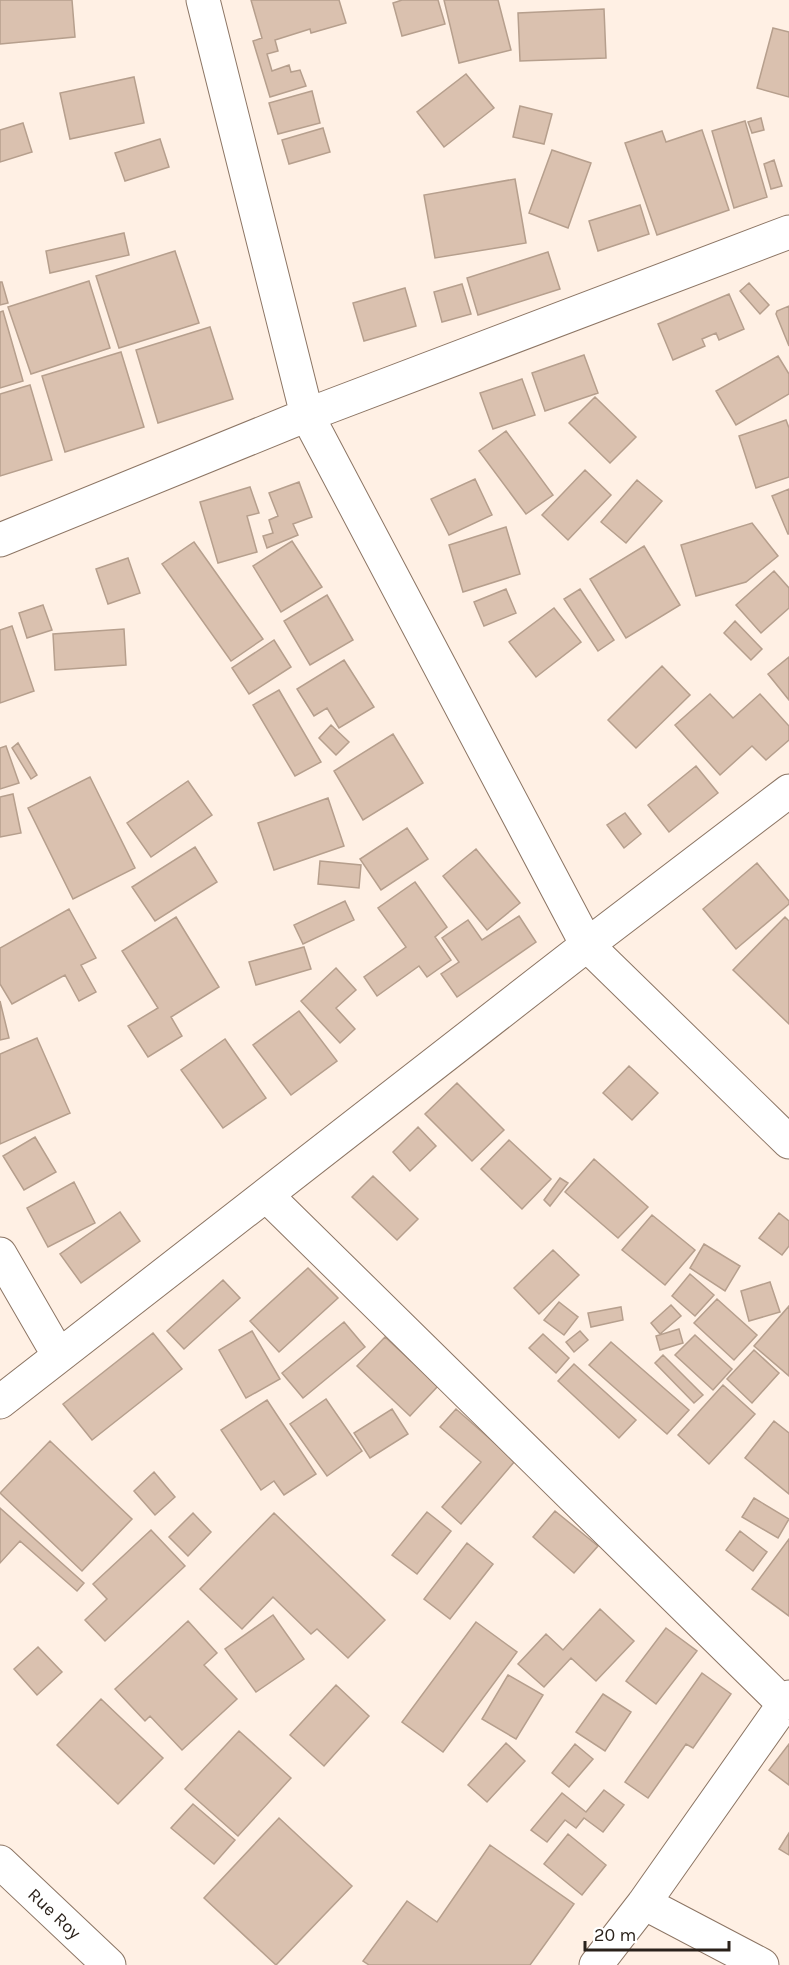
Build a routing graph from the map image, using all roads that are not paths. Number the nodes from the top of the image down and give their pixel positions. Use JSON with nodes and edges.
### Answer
{"nodes":[{"id":1,"x":203,"y":0,"type":"edge"},
{"id":2,"x":789,"y":232,"type":"edge"},
{"id":3,"x":307,"y":415,"type":"junction"},
{"id":4,"x":0,"y":540,"type":"edge"},
{"id":5,"x":789,"y":791,"type":"edge"},
{"id":6,"x":587,"y":945,"type":"junction"},
{"id":7,"x":789,"y":1142,"type":"edge"},
{"id":8,"x":266,"y":1195,"type":"junction"},
{"id":9,"x":0,"y":1254,"type":"edge"},
{"id":10,"x":59,"y":1356,"type":"junction"},
{"id":11,"x":0,"y":1402,"type":"edge"},
{"id":12,"x":787,"y":1701,"type":"edge"},
{"id":13,"x":0,"y":1862,"type":"edge"},
{"id":14,"x":644,"y":1903,"type":"junction"},
{"id":15,"x":109,"y":1965,"type":"edge"},
{"id":16,"x":596,"y":1965,"type":"edge"},
{"id":17,"x":762,"y":1965,"type":"edge"}],
"edges":[{"from":1,"to":3,"type":"street"},
{"from":2,"to":3,"type":"street"},
{"from":3,"to":4,"type":"street"},
{"from":3,"to":6,"type":"street"},
{"from":5,"to":6,"type":"street"},
{"from":6,"to":7,"type":"street"},
{"from":6,"to":8,"type":"street"},
{"from":8,"to":10,"type":"street"},
{"from":8,"to":12,"type":"street"},
{"from":9,"to":10,"type":"street"},
{"from":10,"to":11,"type":"street"},
{"from":12,"to":14,"type":"street"},
{"from":13,"to":15,"type":"street","name":"Rue Roy"},
{"from":14,"to":16,"type":"street"},
{"from":14,"to":17,"type":"street"}]}
